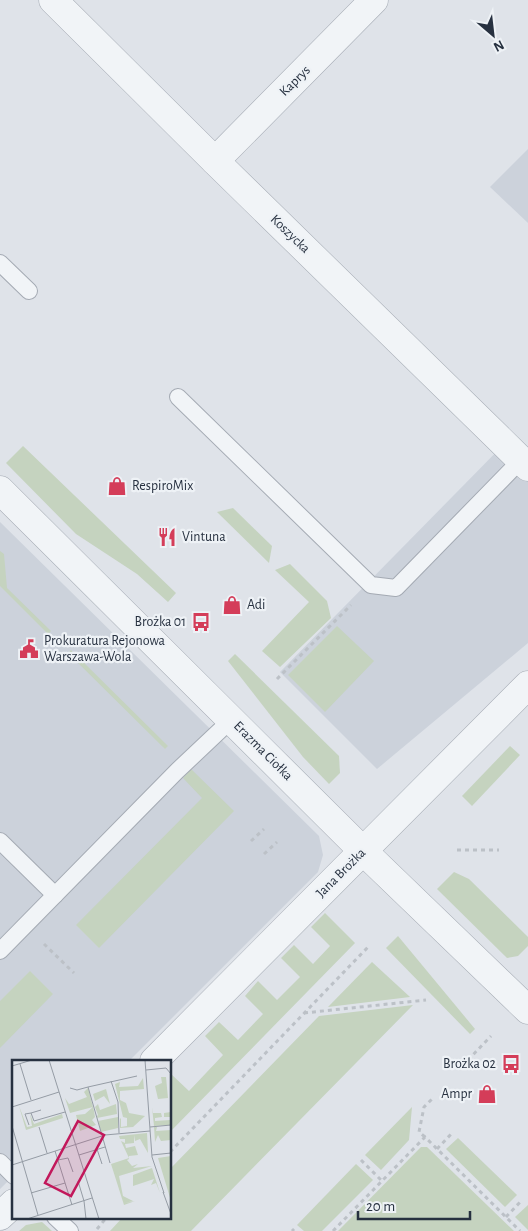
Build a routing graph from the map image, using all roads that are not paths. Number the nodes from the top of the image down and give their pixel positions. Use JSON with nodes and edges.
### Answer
{"nodes":[{"id":1,"x":53,"y":0,"type":"edge"},
{"id":2,"x":374,"y":0,"type":"edge"},
{"id":3,"x":215,"y":161,"type":"junction"},
{"id":4,"x":0,"y":263,"type":"edge"},
{"id":5,"x":29,"y":291,"type":"dead end"},
{"id":6,"x":178,"y":397,"type":"dead end"},
{"id":7,"x":525,"y":464,"type":"edge"},
{"id":8,"x":0,"y":490,"type":"edge"},
{"id":9,"x":528,"y":686,"type":"edge"},
{"id":10,"x":231,"y":720,"type":"junction"},
{"id":11,"x":0,"y":841,"type":"edge"},
{"id":12,"x":363,"y":851,"type":"junction"},
{"id":13,"x":55,"y":895,"type":"junction"},
{"id":14,"x":0,"y":951,"type":"edge"},
{"id":15,"x":528,"y":1010,"type":"edge"},
{"id":16,"x":155,"y":1060,"type":"edge"},
{"id":17,"x":0,"y":1162,"type":"edge"},
{"id":18,"x":12,"y":1174,"type":"edge"},
{"id":19,"x":12,"y":1205,"type":"edge"},
{"id":20,"x":0,"y":1216,"type":"edge"},
{"id":21,"x":56,"y":1218,"type":"edge"},
{"id":22,"x":70,"y":1231,"type":"edge"}],
"edges":[{"from":1,"to":3,"type":"street","name":"Koszycka"},
{"from":2,"to":3,"type":"street","name":"Kaprys"},
{"from":3,"to":7,"type":"street","name":"Koszycka"},
{"from":4,"to":5,"type":"lane"},
{"from":6,"to":7,"type":"lane"},
{"from":8,"to":10,"type":"street","name":"Erazma Ciołka"},
{"from":9,"to":12,"type":"street","name":"Jana Brożka"},
{"from":10,"to":12,"type":"street","name":"Erazma Ciołka"},
{"from":10,"to":13,"type":"lane"},
{"from":11,"to":13,"type":"lane"},
{"from":12,"to":15,"type":"street","name":"Erazma Ciołka"},
{"from":12,"to":16,"type":"street","name":"Jana Brożka"},
{"from":13,"to":14,"type":"lane"},
{"from":17,"to":18,"type":"lane"},
{"from":19,"to":20,"type":"street"},
{"from":21,"to":22,"type":"lane"}]}
